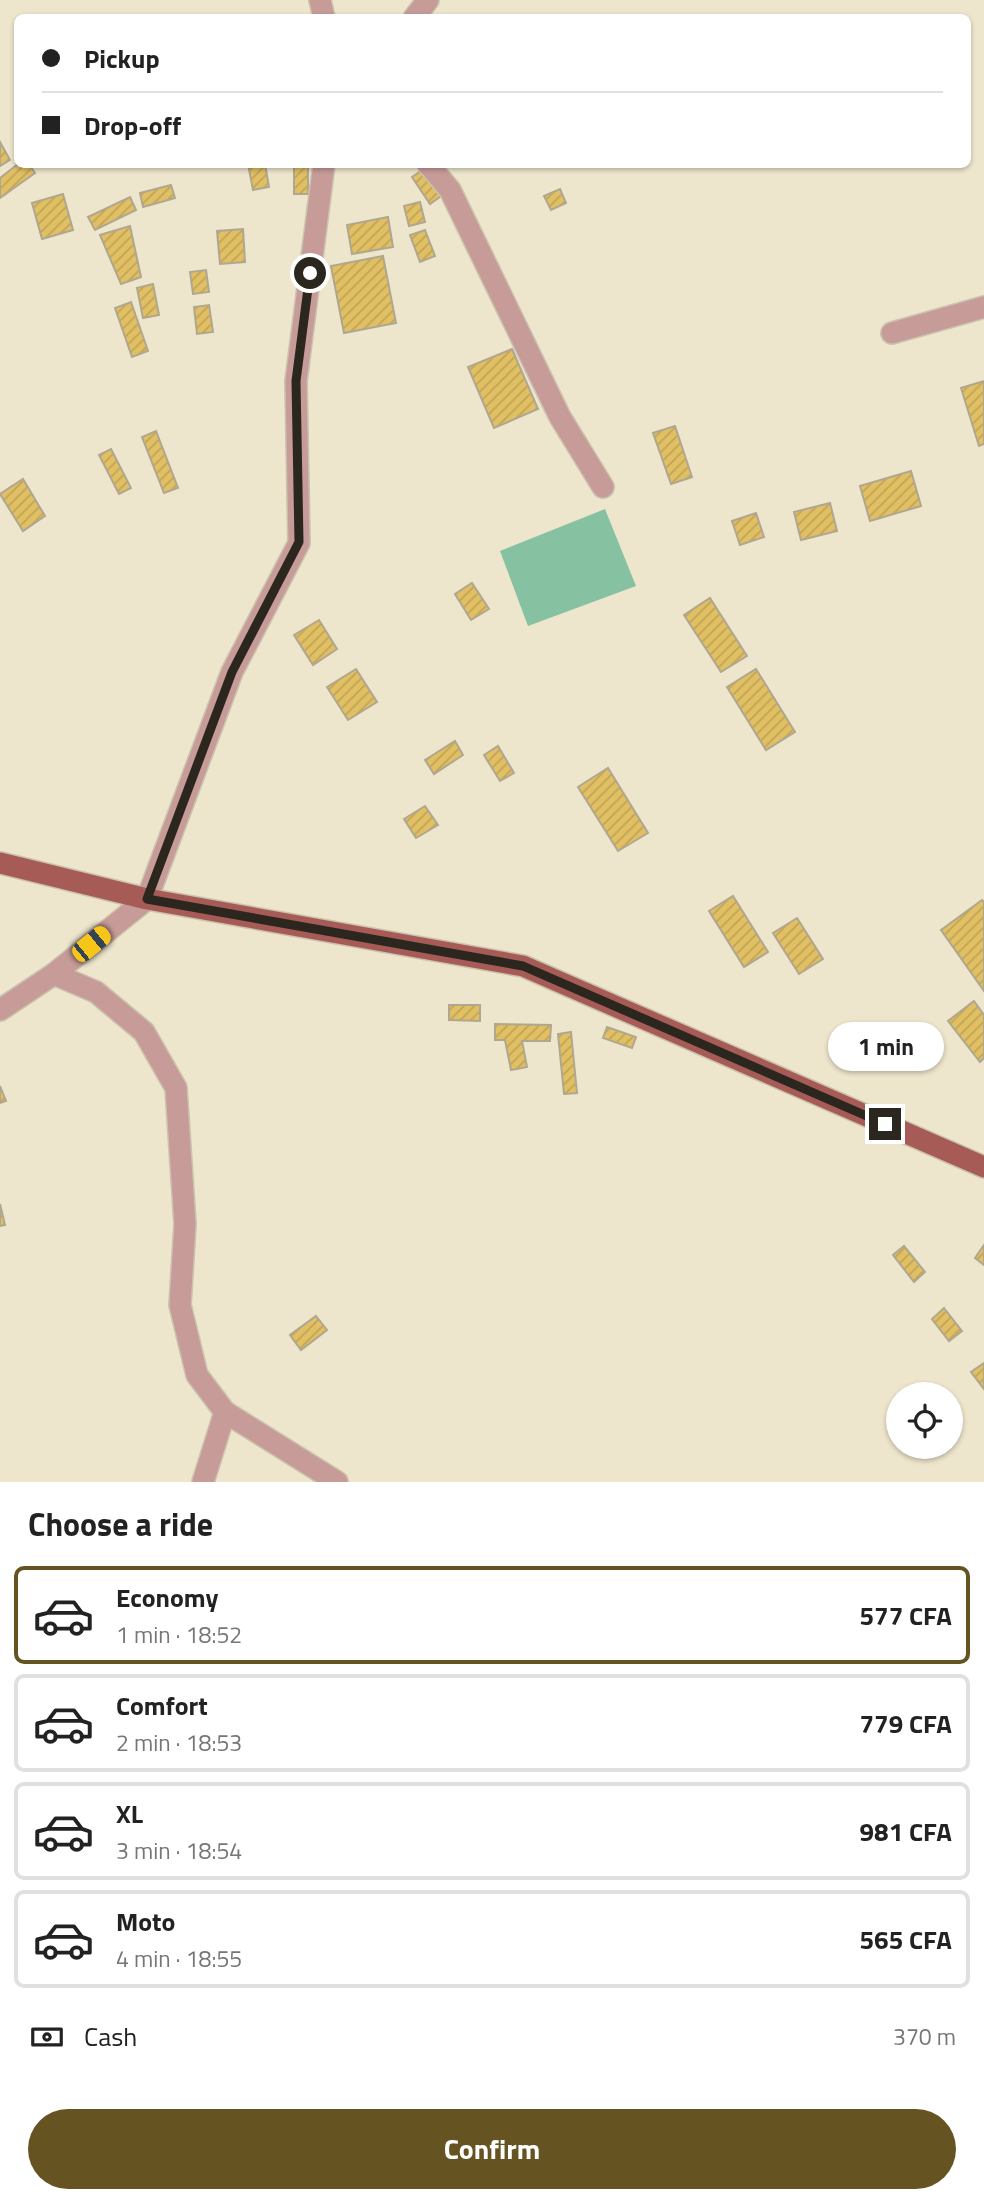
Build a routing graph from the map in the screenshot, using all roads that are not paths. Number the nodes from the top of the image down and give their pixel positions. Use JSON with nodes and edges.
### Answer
{"nodes":[{"id":1,"x":428,"y":0,"type":"edge"},
{"id":2,"x":417,"y":14,"type":"edge"},
{"id":3,"x":323,"y":168,"type":"edge"},
{"id":4,"x":431,"y":168,"type":"edge"},
{"id":5,"x":984,"y":307,"type":"edge"},
{"id":6,"x":892,"y":333,"type":"dead end"},
{"id":7,"x":603,"y":487,"type":"dead end"},
{"id":8,"x":0,"y":863,"type":"edge"},
{"id":9,"x":147,"y":899,"type":"junction"},
{"id":10,"x":54,"y":974,"type":"junction"},
{"id":11,"x":0,"y":1010,"type":"edge"},
{"id":12,"x":984,"y":1167,"type":"edge"},
{"id":13,"x":225,"y":1412,"type":"junction"},
{"id":14,"x":203,"y":1482,"type":"edge"},
{"id":15,"x":337,"y":1482,"type":"edge"}],
"edges":[{"from":1,"to":2,"type":"street"},
{"from":3,"to":9,"type":"street"},
{"from":4,"to":7,"type":"street"},
{"from":5,"to":6,"type":"street"},
{"from":8,"to":9,"type":"main road"},
{"from":9,"to":10,"type":"street"},
{"from":9,"to":12,"type":"main road"},
{"from":10,"to":11,"type":"street"},
{"from":10,"to":13,"type":"street"},
{"from":13,"to":14,"type":"street"},
{"from":13,"to":15,"type":"street"}]}
